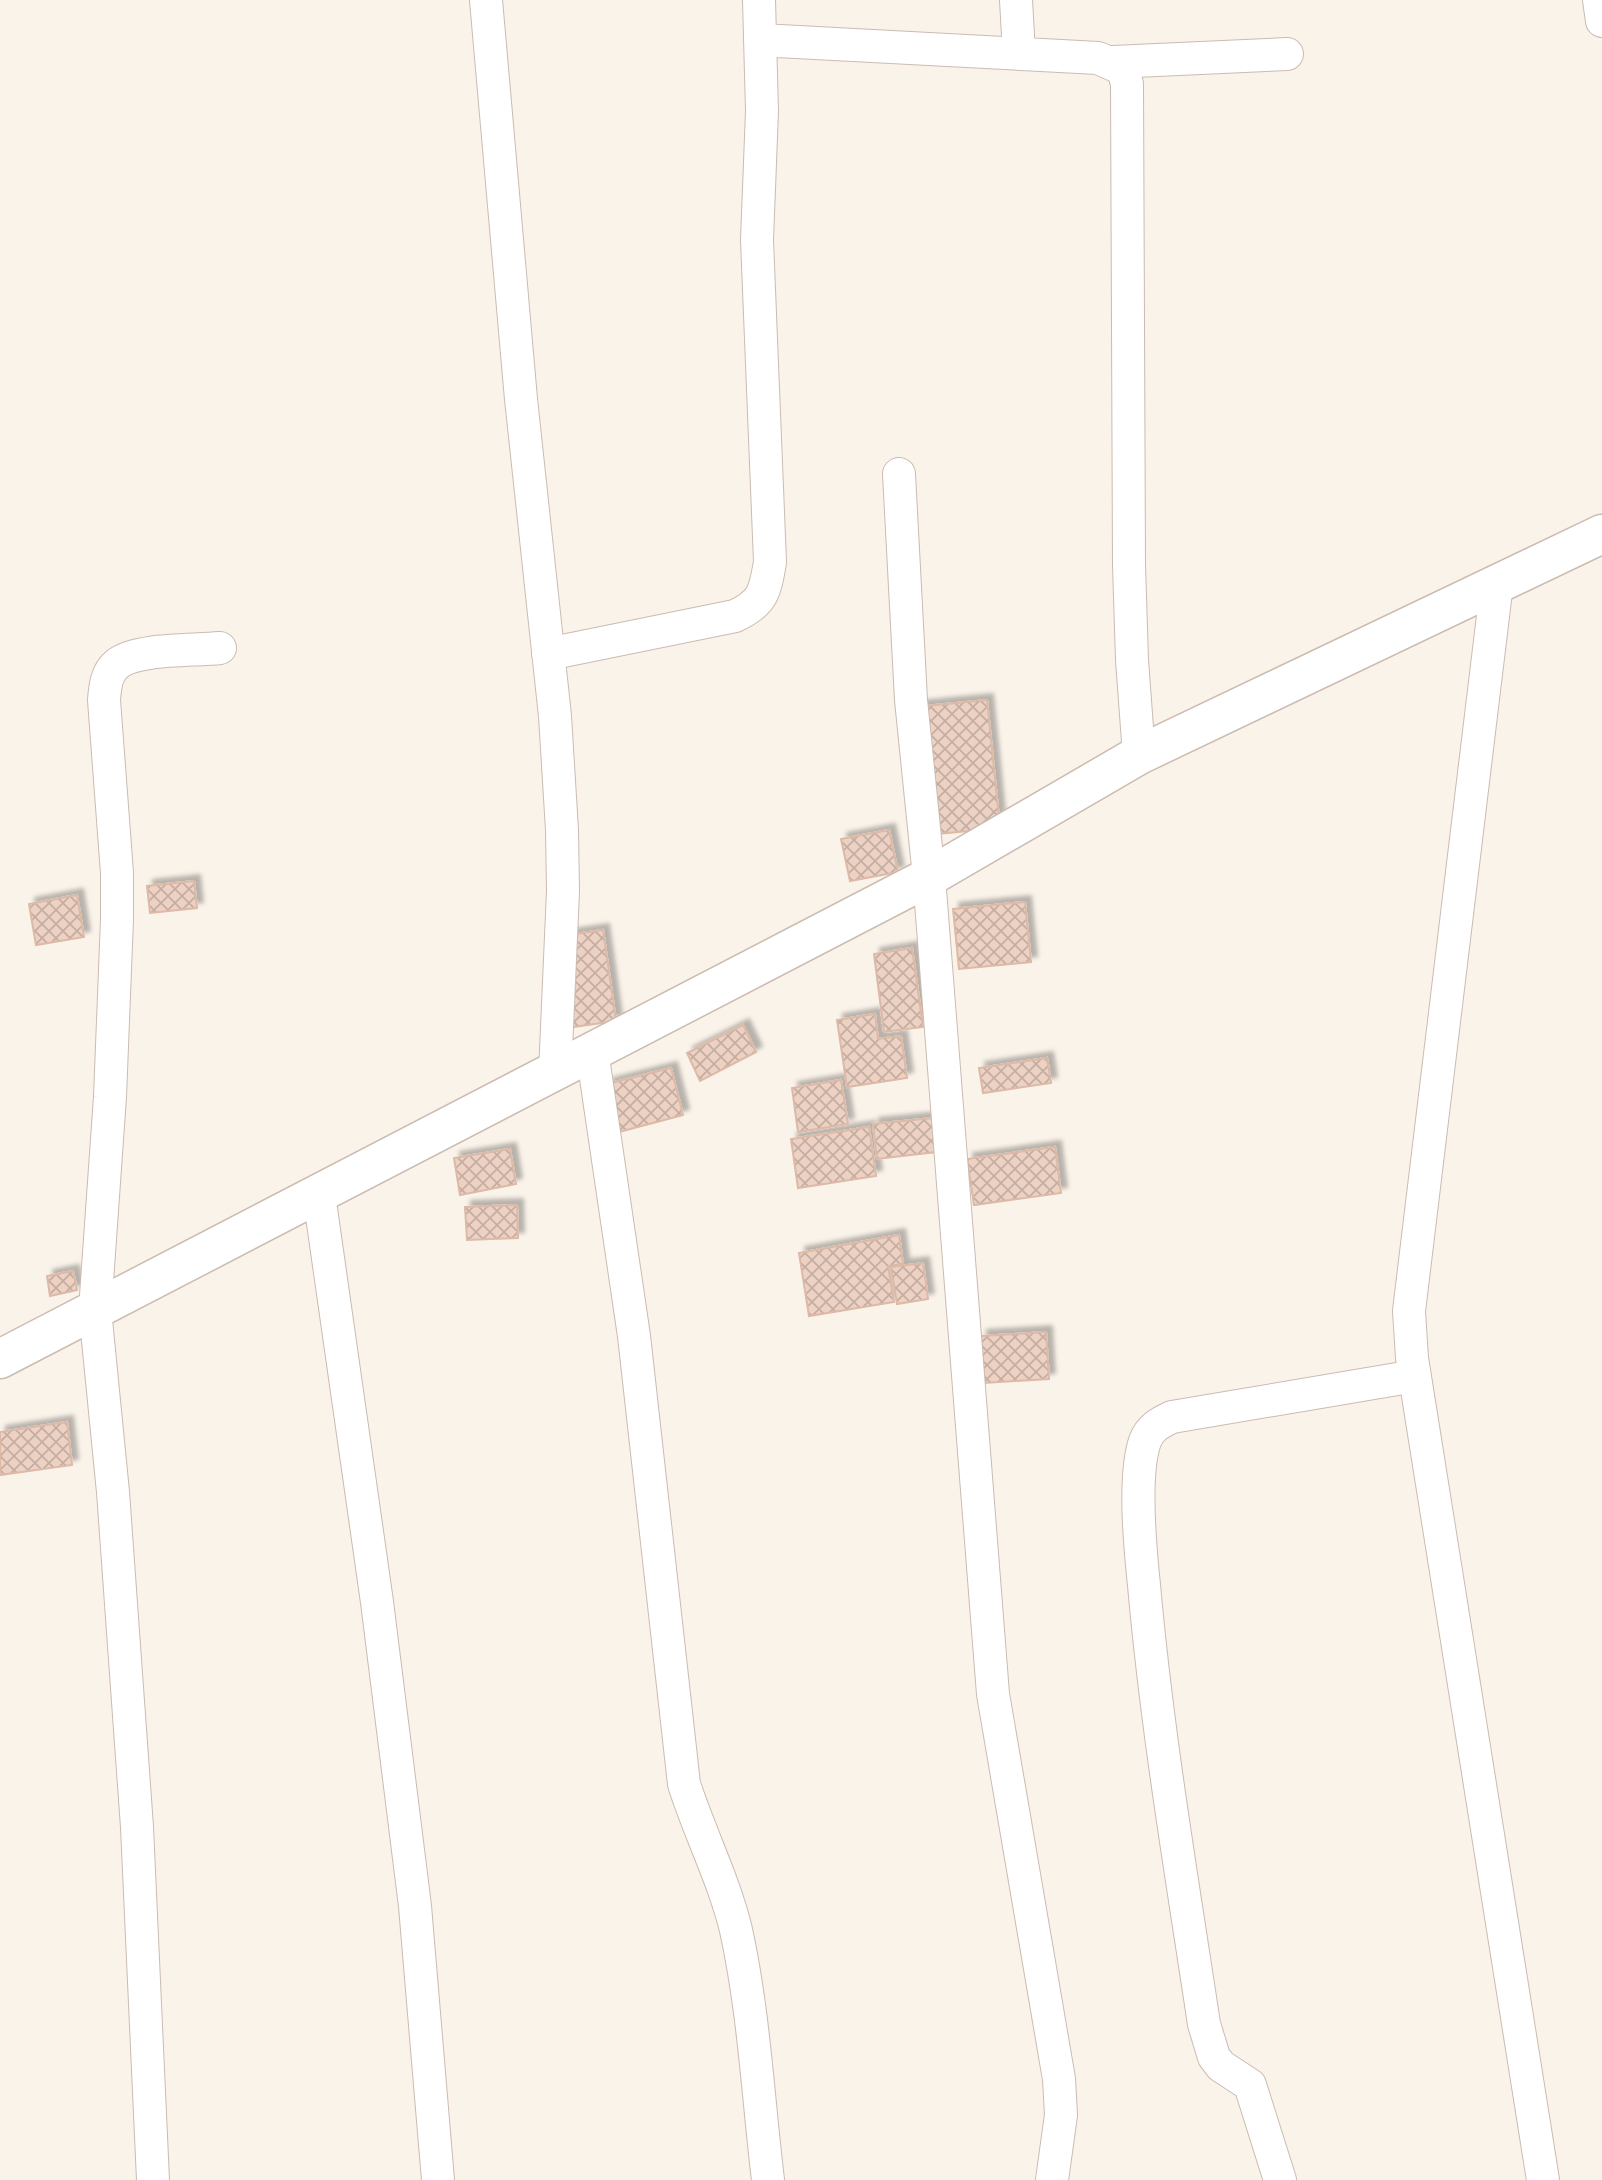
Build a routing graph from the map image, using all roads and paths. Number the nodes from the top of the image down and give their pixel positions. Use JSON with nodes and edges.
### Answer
{"nodes":[{"id":1,"x":486,"y":0,"type":"edge"},
{"id":2,"x":759,"y":0,"type":"edge"},
{"id":3,"x":1016,"y":0,"type":"edge"},
{"id":4,"x":1599,"y":0,"type":"edge"},
{"id":5,"x":1602,"y":21,"type":"edge"},
{"id":6,"x":761,"y":40,"type":"junction"},
{"id":7,"x":1019,"y":53,"type":"junction"},
{"id":8,"x":1287,"y":54,"type":"dead end"},
{"id":9,"x":1113,"y":62,"type":"junction"},
{"id":10,"x":899,"y":474,"type":"dead end"},
{"id":11,"x":1602,"y":534,"type":"edge"},
{"id":12,"x":1497,"y":583,"type":"junction"},
{"id":13,"x":220,"y":648,"type":"dead end"},
{"id":14,"x":548,"y":654,"type":"junction"},
{"id":15,"x":1139,"y":755,"type":"junction"},
{"id":16,"x":929,"y":877,"type":"junction"},
{"id":17,"x":592,"y":1051,"type":"junction"},
{"id":18,"x":555,"y":1073,"type":"junction"},
{"id":19,"x":318,"y":1195,"type":"junction"},
{"id":20,"x":94,"y":1310,"type":"junction"},
{"id":21,"x":0,"y":1359,"type":"edge"},
{"id":22,"x":1415,"y":1376,"type":"junction"},
{"id":23,"x":153,"y":2180,"type":"edge"},
{"id":24,"x":438,"y":2180,"type":"edge"},
{"id":25,"x":768,"y":2180,"type":"edge"},
{"id":26,"x":1052,"y":2180,"type":"edge"},
{"id":27,"x":1280,"y":2180,"type":"edge"},
{"id":28,"x":1543,"y":2180,"type":"edge"}],
"edges":[{"from":1,"to":14,"type":"street"},
{"from":2,"to":6,"type":"street"},
{"from":3,"to":7,"type":"street"},
{"from":4,"to":5,"type":"street"},
{"from":6,"to":7,"type":"street"},
{"from":6,"to":14,"type":"street"},
{"from":7,"to":9,"type":"street"},
{"from":8,"to":9,"type":"street"},
{"from":9,"to":15,"type":"street"},
{"from":10,"to":16,"type":"street"},
{"from":11,"to":12,"type":"street"},
{"from":12,"to":15,"type":"street"},
{"from":12,"to":22,"type":"street"},
{"from":13,"to":20,"type":"street"},
{"from":14,"to":18,"type":"street"},
{"from":15,"to":16,"type":"street"},
{"from":16,"to":17,"type":"street"},
{"from":16,"to":26,"type":"street"},
{"from":17,"to":18,"type":"street"},
{"from":17,"to":25,"type":"street"},
{"from":18,"to":19,"type":"street"},
{"from":19,"to":20,"type":"street"},
{"from":19,"to":24,"type":"street"},
{"from":20,"to":21,"type":"street"},
{"from":20,"to":23,"type":"street"},
{"from":22,"to":27,"type":"street"},
{"from":22,"to":28,"type":"street"}]}
